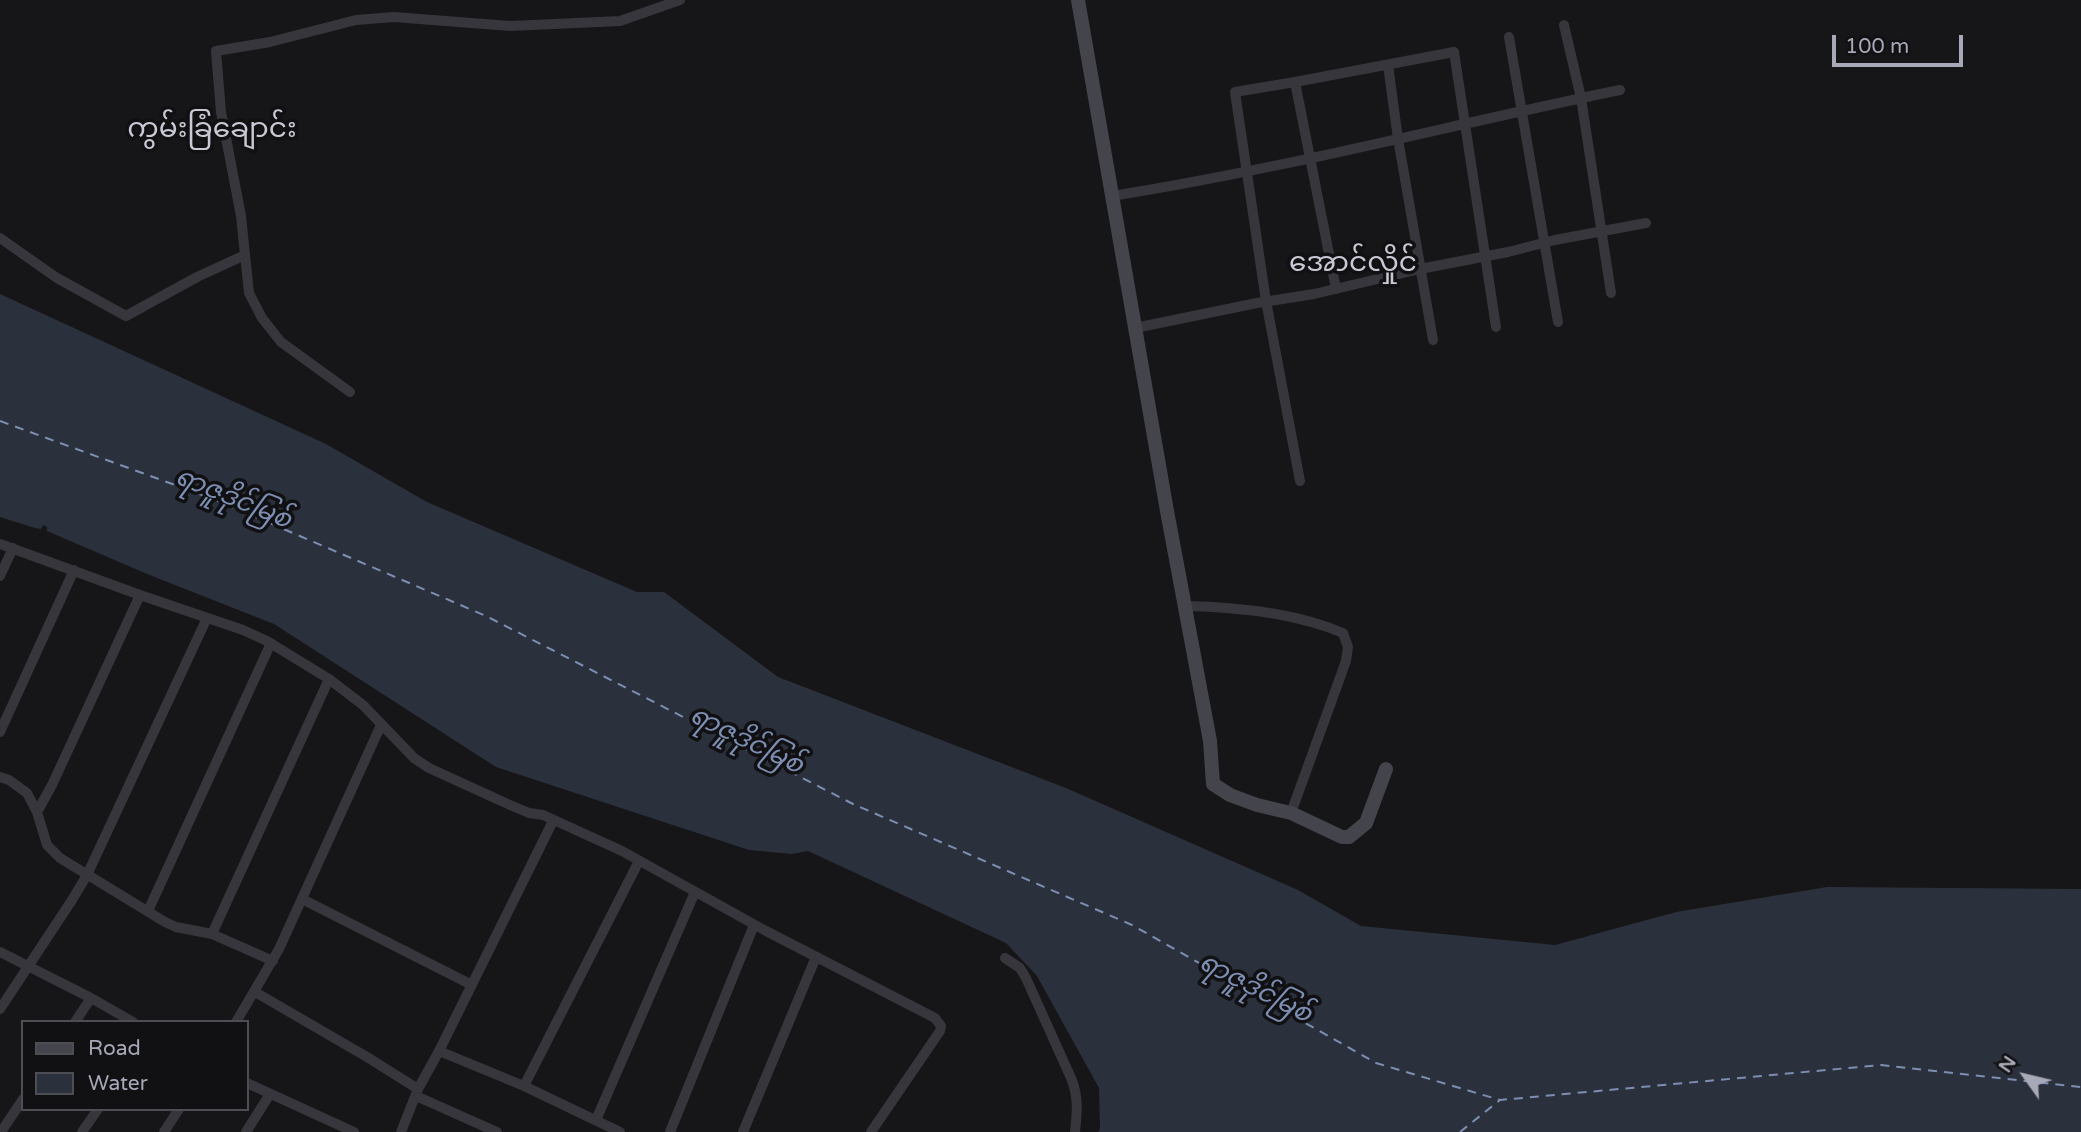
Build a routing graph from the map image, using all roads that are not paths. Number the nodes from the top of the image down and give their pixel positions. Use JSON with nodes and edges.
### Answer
{"nodes":[{"id":1,"x":680,"y":0,"type":"edge"},
{"id":2,"x":1078,"y":0,"type":"edge"},
{"id":3,"x":1564,"y":25,"type":"dead end"},
{"id":4,"x":1509,"y":37,"type":"dead end"},
{"id":5,"x":1388,"y":65,"type":"junction"},
{"id":6,"x":1294,"y":82,"type":"junction"},
{"id":7,"x":1619,"y":90,"type":"dead end"},
{"id":8,"x":1581,"y":98,"type":"junction"},
{"id":9,"x":1521,"y":111,"type":"junction"},
{"id":10,"x":1465,"y":124,"type":"junction"},
{"id":11,"x":1398,"y":139,"type":"junction"},
{"id":12,"x":1309,"y":159,"type":"junction"},
{"id":13,"x":1248,"y":172,"type":"junction"},
{"id":14,"x":1112,"y":196,"type":"junction"},
{"id":15,"x":1646,"y":223,"type":"dead end"},
{"id":16,"x":1602,"y":230,"type":"junction"},
{"id":17,"x":0,"y":238,"type":"edge"},
{"id":18,"x":1544,"y":243,"type":"junction"},
{"id":19,"x":245,"y":255,"type":"junction"},
{"id":20,"x":1486,"y":256,"type":"junction"},
{"id":21,"x":1420,"y":269,"type":"junction"},
{"id":22,"x":1336,"y":289,"type":"junction"},
{"id":23,"x":1611,"y":293,"type":"dead end"},
{"id":24,"x":1266,"y":301,"type":"junction"},
{"id":25,"x":1558,"y":322,"type":"dead end"},
{"id":26,"x":1496,"y":327,"type":"dead end"},
{"id":27,"x":1135,"y":328,"type":"junction"},
{"id":28,"x":1433,"y":340,"type":"dead end"},
{"id":29,"x":350,"y":392,"type":"dead end"},
{"id":30,"x":1300,"y":481,"type":"dead end"},
{"id":31,"x":0,"y":544,"type":"edge"},
{"id":32,"x":13,"y":548,"type":"junction"},
{"id":33,"x":74,"y":570,"type":"junction"},
{"id":34,"x":0,"y":576,"type":"edge"},
{"id":35,"x":140,"y":596,"type":"junction"},
{"id":36,"x":1185,"y":606,"type":"junction"},
{"id":37,"x":207,"y":618,"type":"junction"},
{"id":38,"x":271,"y":643,"type":"junction"},
{"id":39,"x":329,"y":679,"type":"junction"},
{"id":40,"x":382,"y":725,"type":"junction"},
{"id":41,"x":0,"y":732,"type":"edge"},
{"id":42,"x":1386,"y":769,"type":"dead end"},
{"id":43,"x":0,"y":777,"type":"edge"},
{"id":44,"x":37,"y":812,"type":"junction"},
{"id":45,"x":1291,"y":813,"type":"junction"},
{"id":46,"x":553,"y":821,"type":"junction"},
{"id":47,"x":639,"y":861,"type":"junction"},
{"id":48,"x":87,"y":875,"type":"junction"},
{"id":49,"x":695,"y":892,"type":"junction"},
{"id":50,"x":302,"y":899,"type":"junction"},
{"id":51,"x":148,"y":911,"type":"junction"},
{"id":52,"x":754,"y":925,"type":"junction"},
{"id":53,"x":212,"y":934,"type":"junction"},
{"id":54,"x":0,"y":952,"type":"edge"},
{"id":55,"x":816,"y":957,"type":"junction"},
{"id":56,"x":1005,"y":958,"type":"dead end"},
{"id":57,"x":273,"y":961,"type":"junction"},
{"id":58,"x":29,"y":965,"type":"junction"},
{"id":59,"x":472,"y":985,"type":"junction"},
{"id":60,"x":255,"y":992,"type":"junction"},
{"id":61,"x":91,"y":998,"type":"junction"},
{"id":62,"x":0,"y":1009,"type":"edge"},
{"id":63,"x":76,"y":1020,"type":"edge"},
{"id":64,"x":130,"y":1020,"type":"edge"},
{"id":65,"x":237,"y":1020,"type":"edge"},
{"id":66,"x":439,"y":1051,"type":"junction"},
{"id":67,"x":248,"y":1083,"type":"edge"},
{"id":68,"x":524,"y":1086,"type":"junction"},
{"id":69,"x":417,"y":1093,"type":"junction"},
{"id":70,"x":270,"y":1094,"type":"junction"},
{"id":71,"x":21,"y":1102,"type":"edge"},
{"id":72,"x":97,"y":1111,"type":"edge"},
{"id":73,"x":178,"y":1111,"type":"edge"},
{"id":74,"x":596,"y":1121,"type":"junction"},
{"id":75,"x":333,"y":1128,"type":"edge"},
{"id":76,"x":1,"y":1132,"type":"edge"},
{"id":77,"x":82,"y":1132,"type":"edge"},
{"id":78,"x":164,"y":1132,"type":"edge"},
{"id":79,"x":246,"y":1132,"type":"edge"},
{"id":80,"x":354,"y":1132,"type":"edge"},
{"id":81,"x":401,"y":1132,"type":"edge"},
{"id":82,"x":497,"y":1132,"type":"edge"},
{"id":83,"x":620,"y":1132,"type":"edge"},
{"id":84,"x":670,"y":1132,"type":"edge"},
{"id":85,"x":743,"y":1132,"type":"edge"},
{"id":86,"x":871,"y":1132,"type":"edge"},
{"id":87,"x":1075,"y":1132,"type":"edge"}],
"edges":[{"from":1,"to":19,"type":"street"},
{"from":2,"to":14,"type":"street"},
{"from":3,"to":8,"type":"street"},
{"from":4,"to":9,"type":"street"},
{"from":5,"to":6,"type":"street"},
{"from":5,"to":10,"type":"street"},
{"from":5,"to":11,"type":"street"},
{"from":6,"to":12,"type":"street"},
{"from":6,"to":13,"type":"street"},
{"from":7,"to":8,"type":"street"},
{"from":8,"to":9,"type":"street"},
{"from":8,"to":16,"type":"street"},
{"from":9,"to":10,"type":"street"},
{"from":9,"to":18,"type":"street"},
{"from":10,"to":11,"type":"street"},
{"from":10,"to":20,"type":"street"},
{"from":11,"to":12,"type":"street"},
{"from":11,"to":21,"type":"street"},
{"from":12,"to":13,"type":"street"},
{"from":12,"to":22,"type":"street"},
{"from":13,"to":14,"type":"street"},
{"from":13,"to":24,"type":"street"},
{"from":14,"to":27,"type":"street"},
{"from":15,"to":16,"type":"street"},
{"from":16,"to":18,"type":"street"},
{"from":16,"to":23,"type":"street"},
{"from":17,"to":19,"type":"street"},
{"from":18,"to":20,"type":"street"},
{"from":18,"to":25,"type":"street"},
{"from":19,"to":29,"type":"street"},
{"from":20,"to":21,"type":"street"},
{"from":20,"to":26,"type":"street"},
{"from":21,"to":22,"type":"street"},
{"from":21,"to":28,"type":"street"},
{"from":22,"to":24,"type":"street"},
{"from":24,"to":27,"type":"street"},
{"from":24,"to":30,"type":"street"},
{"from":27,"to":36,"type":"street"},
{"from":31,"to":32,"type":"street"},
{"from":32,"to":33,"type":"street"},
{"from":32,"to":34,"type":"street"},
{"from":33,"to":35,"type":"street"},
{"from":33,"to":41,"type":"street"},
{"from":35,"to":37,"type":"street"},
{"from":35,"to":44,"type":"street"},
{"from":36,"to":45,"type":"street"},
{"from":36,"to":45,"type":"street"},
{"from":37,"to":38,"type":"street"},
{"from":37,"to":48,"type":"street"},
{"from":38,"to":39,"type":"street"},
{"from":38,"to":51,"type":"street"},
{"from":39,"to":40,"type":"street"},
{"from":39,"to":53,"type":"street"},
{"from":40,"to":46,"type":"street"},
{"from":40,"to":50,"type":"street"},
{"from":42,"to":45,"type":"street"},
{"from":43,"to":44,"type":"street"},
{"from":44,"to":48,"type":"street"},
{"from":46,"to":47,"type":"street"},
{"from":46,"to":59,"type":"street"},
{"from":47,"to":49,"type":"street"},
{"from":47,"to":68,"type":"street"},
{"from":48,"to":51,"type":"street"},
{"from":48,"to":58,"type":"street"},
{"from":49,"to":52,"type":"street"},
{"from":49,"to":74,"type":"street"},
{"from":50,"to":57,"type":"street"},
{"from":50,"to":59,"type":"street"},
{"from":51,"to":53,"type":"street"},
{"from":52,"to":55,"type":"street"},
{"from":52,"to":84,"type":"street"},
{"from":53,"to":57,"type":"street"},
{"from":54,"to":58,"type":"street"},
{"from":55,"to":85,"type":"street"},
{"from":55,"to":86,"type":"street"},
{"from":56,"to":87,"type":"street"},
{"from":57,"to":60,"type":"street"},
{"from":58,"to":61,"type":"street"},
{"from":58,"to":62,"type":"street"},
{"from":59,"to":66,"type":"street"},
{"from":60,"to":65,"type":"street"},
{"from":60,"to":69,"type":"street"},
{"from":61,"to":63,"type":"street"},
{"from":61,"to":64,"type":"street"},
{"from":66,"to":68,"type":"street"},
{"from":66,"to":69,"type":"street"},
{"from":67,"to":70,"type":"street"},
{"from":68,"to":74,"type":"street"},
{"from":69,"to":81,"type":"street"},
{"from":69,"to":82,"type":"street"},
{"from":70,"to":75,"type":"street"},
{"from":70,"to":79,"type":"street"},
{"from":71,"to":76,"type":"street"},
{"from":72,"to":77,"type":"street"},
{"from":73,"to":78,"type":"street"},
{"from":74,"to":83,"type":"street"},
{"from":75,"to":80,"type":"street"}]}
